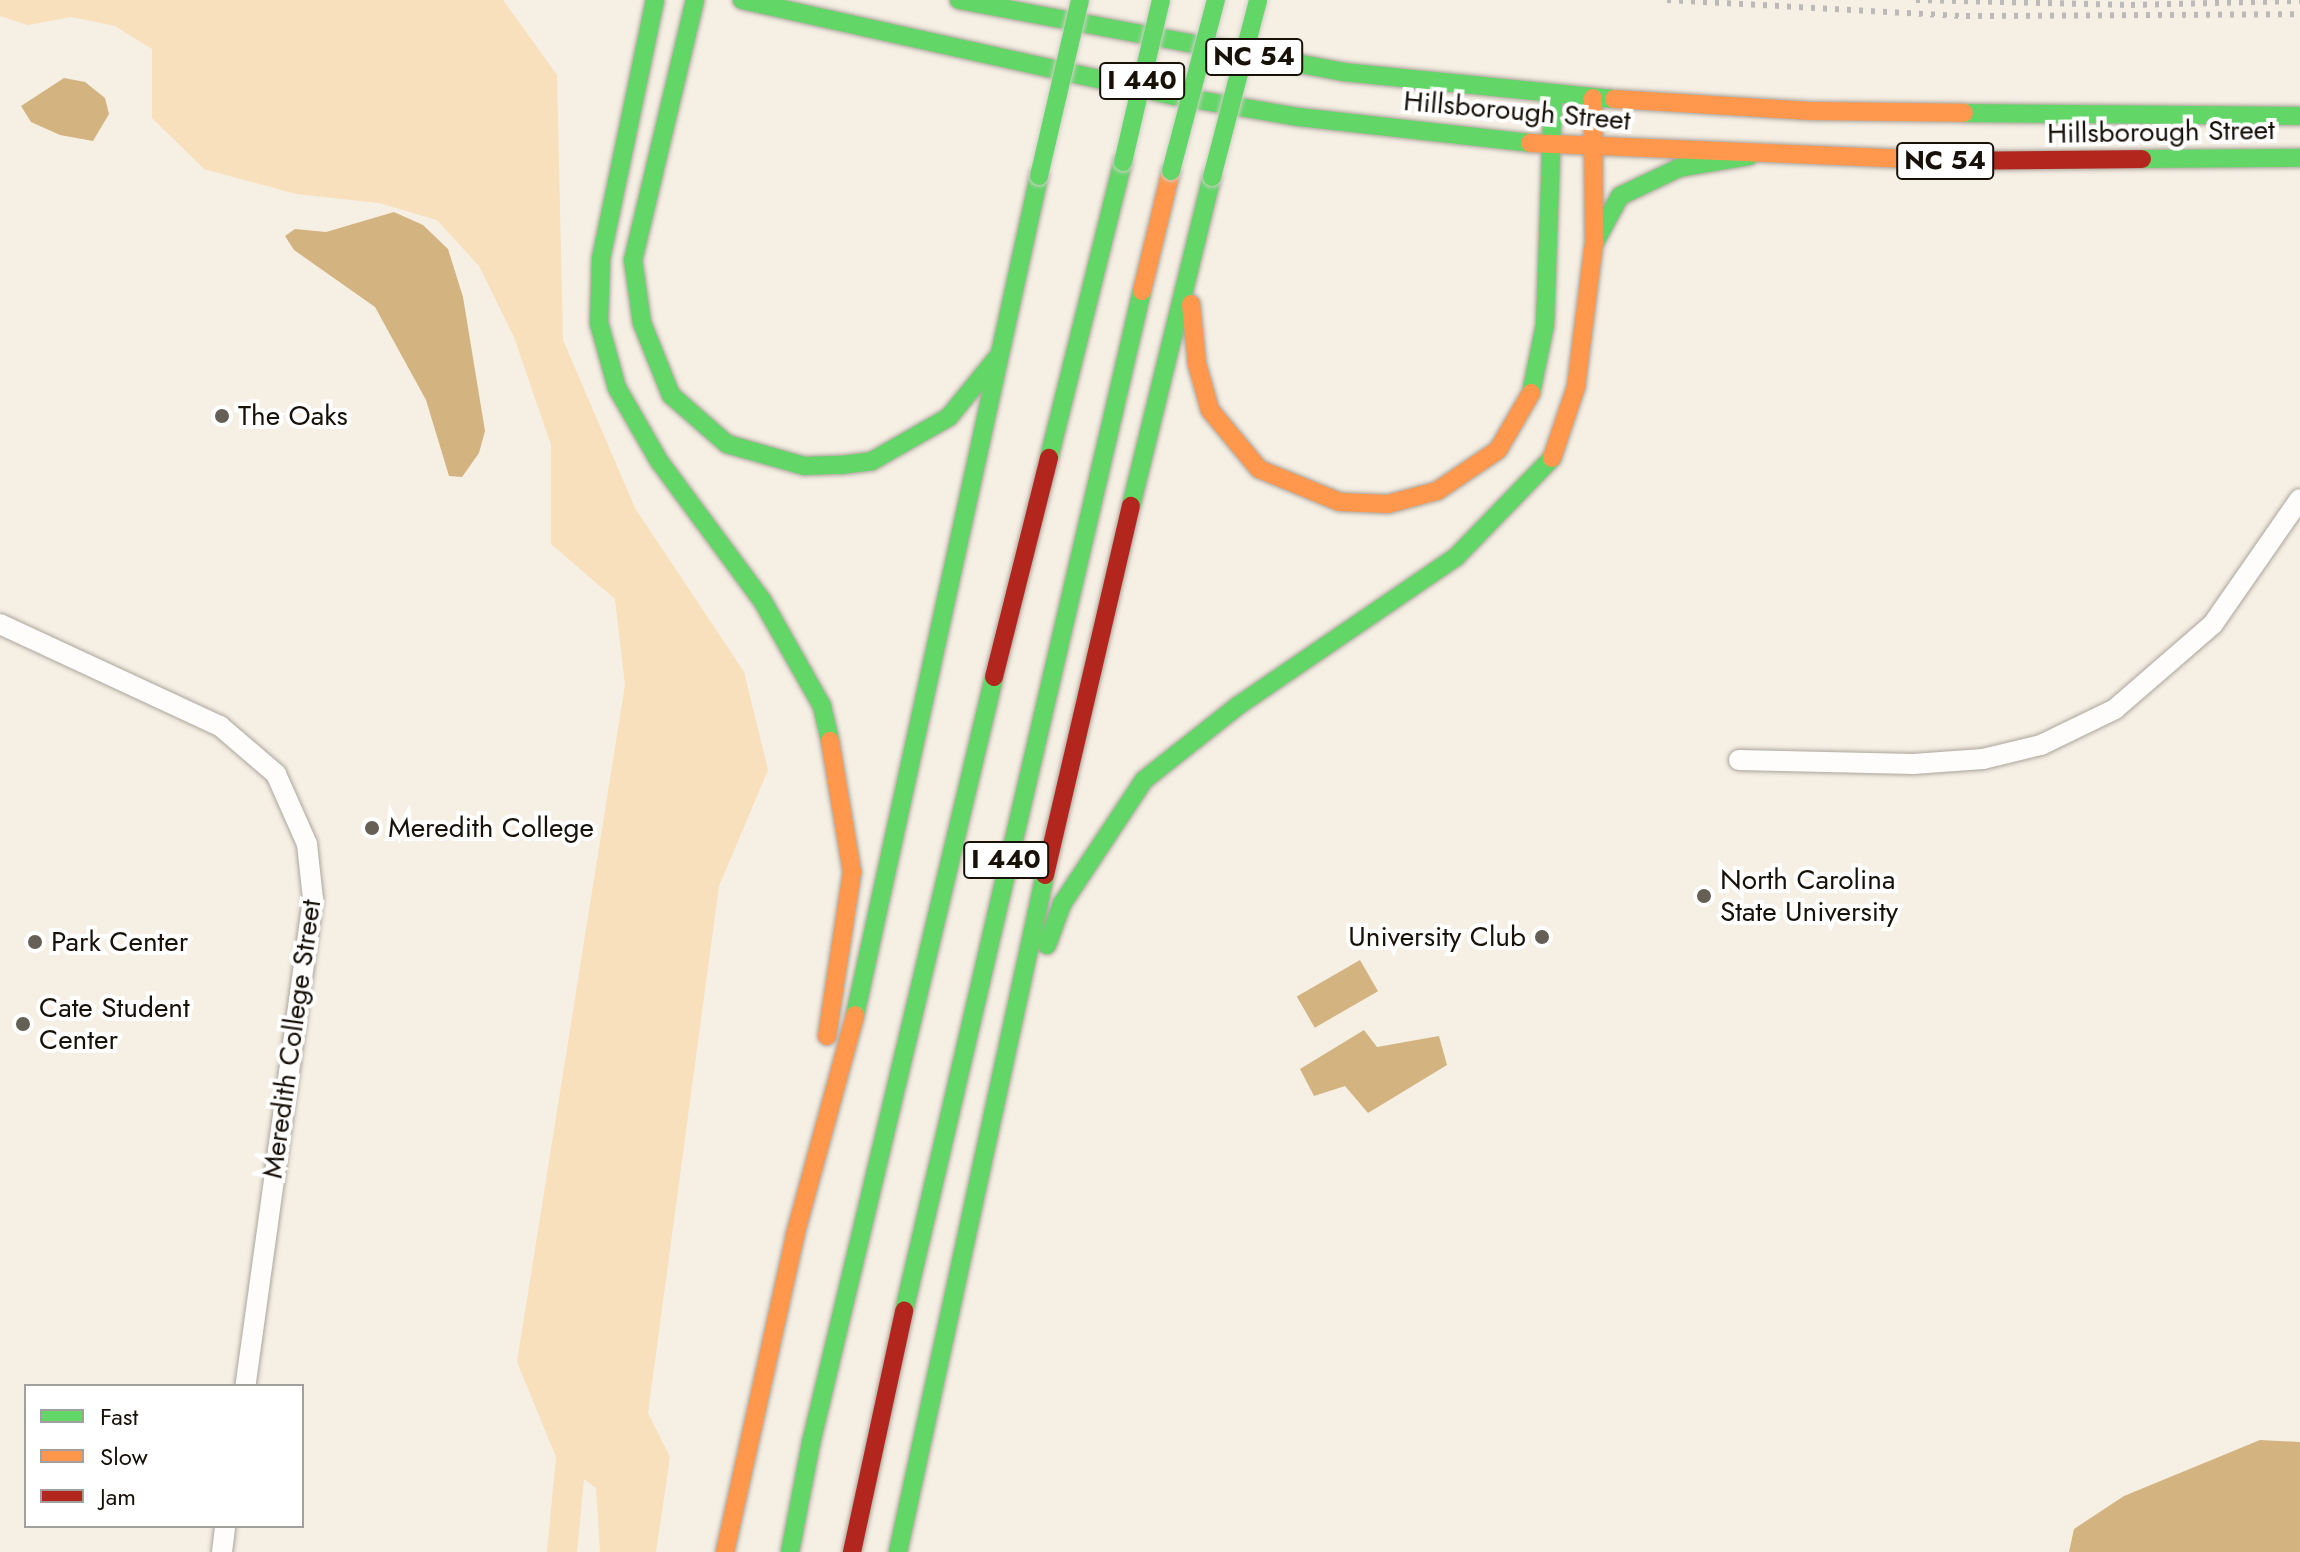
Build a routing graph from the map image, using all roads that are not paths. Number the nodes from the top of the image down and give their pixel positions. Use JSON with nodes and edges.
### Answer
{"nodes":[{"id":1,"x":655,"y":0,"type":"edge"},
{"id":2,"x":695,"y":0,"type":"edge"},
{"id":3,"x":742,"y":0,"type":"edge"},
{"id":4,"x":959,"y":0,"type":"edge"},
{"id":5,"x":1080,"y":0,"type":"edge"},
{"id":6,"x":1161,"y":0,"type":"edge"},
{"id":7,"x":1216,"y":0,"type":"edge"},
{"id":8,"x":1258,"y":0,"type":"edge"},
{"id":9,"x":1553,"y":95,"type":"junction"},
{"id":10,"x":1593,"y":98,"type":"junction"},
{"id":11,"x":2300,"y":116,"type":"edge"},
{"id":12,"x":1549,"y":145,"type":"junction"},
{"id":13,"x":1591,"y":147,"type":"junction"},
{"id":14,"x":1749,"y":156,"type":"junction"},
{"id":15,"x":2300,"y":158,"type":"edge"},
{"id":16,"x":1594,"y":243,"type":"junction"},
{"id":17,"x":1188,"y":271,"type":"junction"},
{"id":18,"x":1003,"y":351,"type":"junction"},
{"id":19,"x":2300,"y":499,"type":"edge"},
{"id":20,"x":0,"y":624,"type":"edge"},
{"id":21,"x":1739,"y":760,"type":"dead end"},
{"id":22,"x":996,"y":1086,"type":"junction"},
{"id":23,"x":795,"y":1235,"type":"junction"},
{"id":24,"x":245,"y":1384,"type":"edge"},
{"id":25,"x":225,"y":1528,"type":"edge"},
{"id":26,"x":222,"y":1552,"type":"edge"},
{"id":27,"x":725,"y":1552,"type":"edge"},
{"id":28,"x":790,"y":1552,"type":"edge"},
{"id":29,"x":852,"y":1552,"type":"edge"},
{"id":30,"x":898,"y":1552,"type":"edge"}],
"edges":[{"from":1,"to":23,"type":"main road"},
{"from":2,"to":18,"type":"main road"},
{"from":3,"to":12,"type":"main road","name":"Hillsborough Street","number":"NC 54"},
{"from":4,"to":9,"type":"main road","name":"Hillsborough Street","number":"NC 54"},
{"from":5,"to":18,"type":"main road","bridge":true},
{"from":6,"to":28,"type":"main road","number":"I 440","bridge":true},
{"from":7,"to":29,"type":"main road","number":"I 440","bridge":true},
{"from":8,"to":17,"type":"main road","bridge":true},
{"from":9,"to":10,"type":"main road","name":"Hillsborough Street","number":"NC 54"},
{"from":9,"to":12,"type":"main road"},
{"from":10,"to":11,"type":"main road","name":"Hillsborough Street","number":"NC 54"},
{"from":10,"to":13,"type":"main road"},
{"from":12,"to":13,"type":"main road","name":"Hillsborough Street","number":"NC 54"},
{"from":12,"to":17,"type":"main road"},
{"from":13,"to":14,"type":"main road","name":"Hillsborough Street","number":"NC 54"},
{"from":13,"to":16,"type":"main road"},
{"from":14,"to":15,"type":"main road","name":"Hillsborough Street","number":"NC 54"},
{"from":14,"to":16,"type":"main road"},
{"from":16,"to":22,"type":"main road"},
{"from":17,"to":22,"type":"main road"},
{"from":18,"to":23,"type":"main road"},
{"from":19,"to":21,"type":"street"},
{"from":20,"to":24,"type":"street","name":"Meredith College Street"},
{"from":22,"to":30,"type":"main road"},
{"from":23,"to":27,"type":"main road"},
{"from":25,"to":26,"type":"street"}]}
